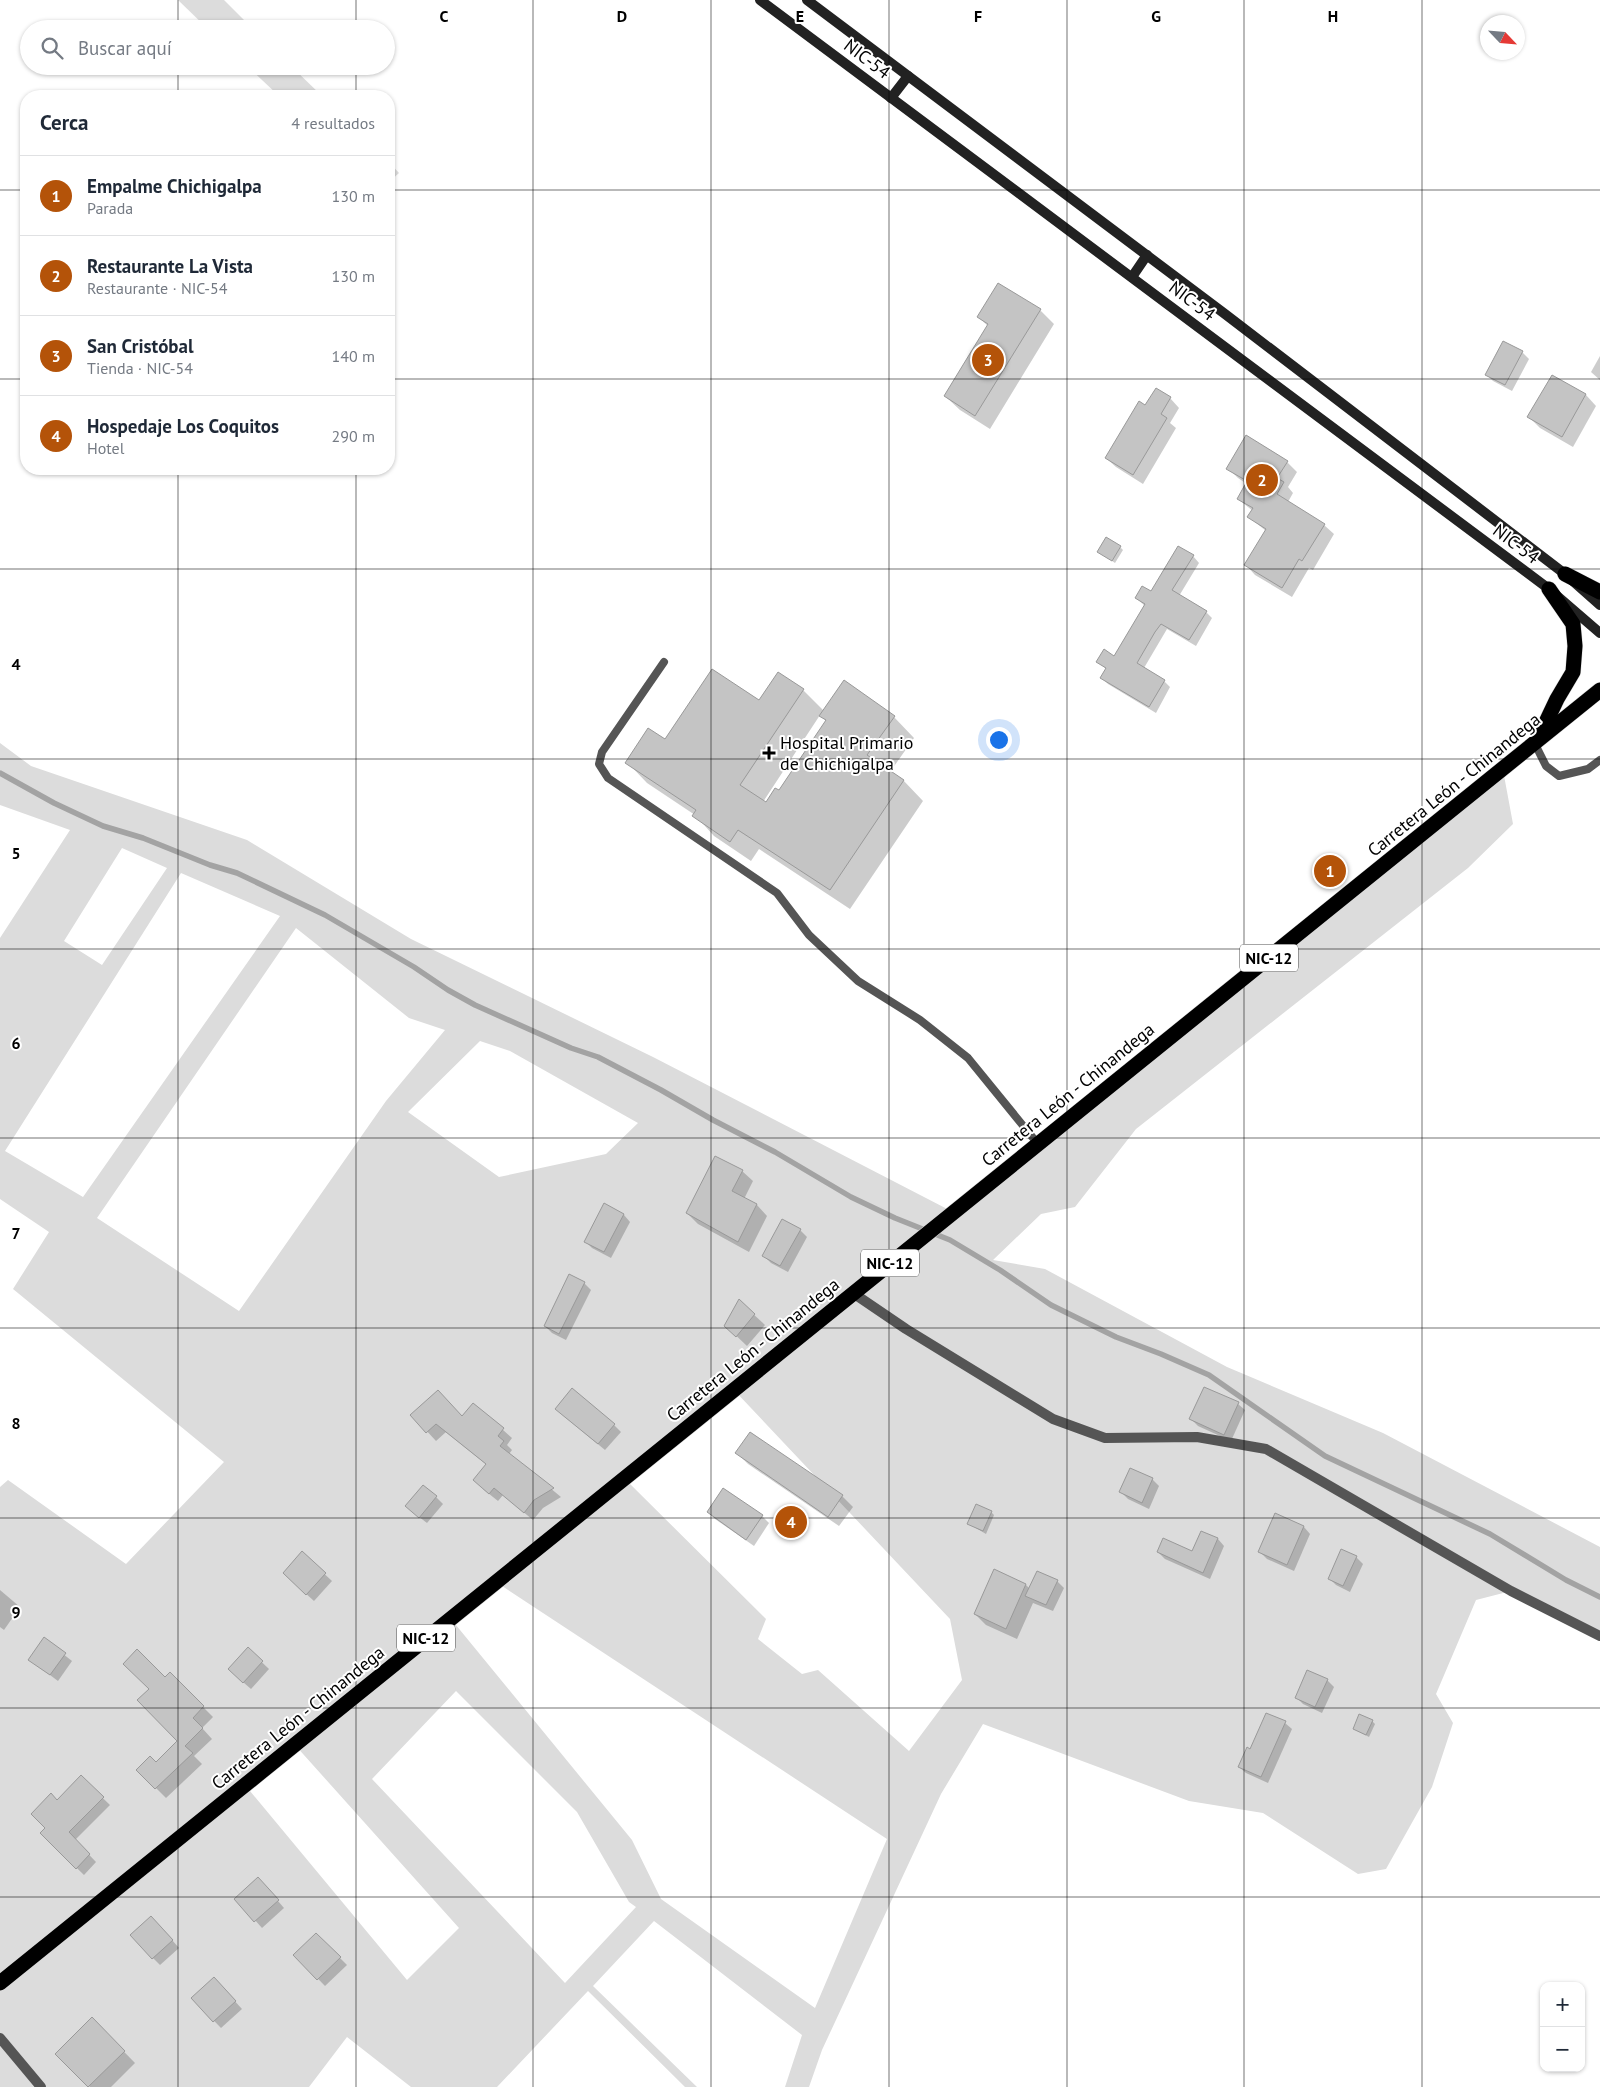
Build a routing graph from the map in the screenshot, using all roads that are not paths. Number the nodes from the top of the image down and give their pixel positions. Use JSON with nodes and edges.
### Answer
{"nodes":[{"id":1,"x":760,"y":0,"type":"edge"},
{"id":2,"x":807,"y":0,"type":"edge"},
{"id":3,"x":908,"y":76,"type":"junction"},
{"id":4,"x":891,"y":98,"type":"junction"},
{"id":5,"x":1147,"y":255,"type":"junction"},
{"id":6,"x":1132,"y":277,"type":"junction"},
{"id":7,"x":1565,"y":574,"type":"junction"},
{"id":8,"x":1549,"y":589,"type":"junction"},
{"id":9,"x":1600,"y":592,"type":"edge"},
{"id":10,"x":1600,"y":605,"type":"edge"},
{"id":11,"x":1600,"y":633,"type":"edge"},
{"id":12,"x":664,"y":662,"type":"dead end"},
{"id":13,"x":1600,"y":690,"type":"edge"},
{"id":14,"x":1535,"y":744,"type":"junction"},
{"id":15,"x":1600,"y":760,"type":"edge"},
{"id":16,"x":1038,"y":1144,"type":"junction"},
{"id":17,"x":853,"y":1293,"type":"junction"},
{"id":18,"x":1600,"y":1636,"type":"edge"},
{"id":19,"x":0,"y":1983,"type":"edge"},
{"id":20,"x":0,"y":2038,"type":"edge"},
{"id":21,"x":41,"y":2087,"type":"edge"}],
"edges":[{"from":1,"to":4,"type":"main road","name":"NIC-54","number":"NIC-54"},
{"from":2,"to":3,"type":"main road","name":"NIC-54","number":"NIC-54"},
{"from":3,"to":4,"type":"main road"},
{"from":3,"to":5,"type":"main road","name":"NIC-54","number":"NIC-54"},
{"from":4,"to":6,"type":"main road","name":"NIC-54","number":"NIC-54"},
{"from":5,"to":6,"type":"main road"},
{"from":5,"to":7,"type":"main road","name":"NIC-54","number":"NIC-54"},
{"from":6,"to":8,"type":"main road","name":"NIC-54","number":"NIC-54"},
{"from":7,"to":9,"type":"highway"},
{"from":7,"to":10,"type":"main road","name":"NIC-54","number":"NIC-54"},
{"from":8,"to":11,"type":"main road","name":"NIC-54","number":"NIC-54"},
{"from":8,"to":14,"type":"highway"},
{"from":12,"to":16,"type":"lane"},
{"from":13,"to":14,"type":"highway","name":"Carretera León - Chinandega","number":"NIC-12"},
{"from":14,"to":15,"type":"lane"},
{"from":14,"to":16,"type":"highway","name":"Carretera León - Chinandega","number":"NIC-12"},
{"from":16,"to":17,"type":"highway","name":"Carretera León - Chinandega","number":"NIC-12"},
{"from":17,"to":18,"type":"street"},
{"from":17,"to":19,"type":"highway","name":"Carretera León - Chinandega","number":"NIC-12"},
{"from":20,"to":21,"type":"street"}]}
